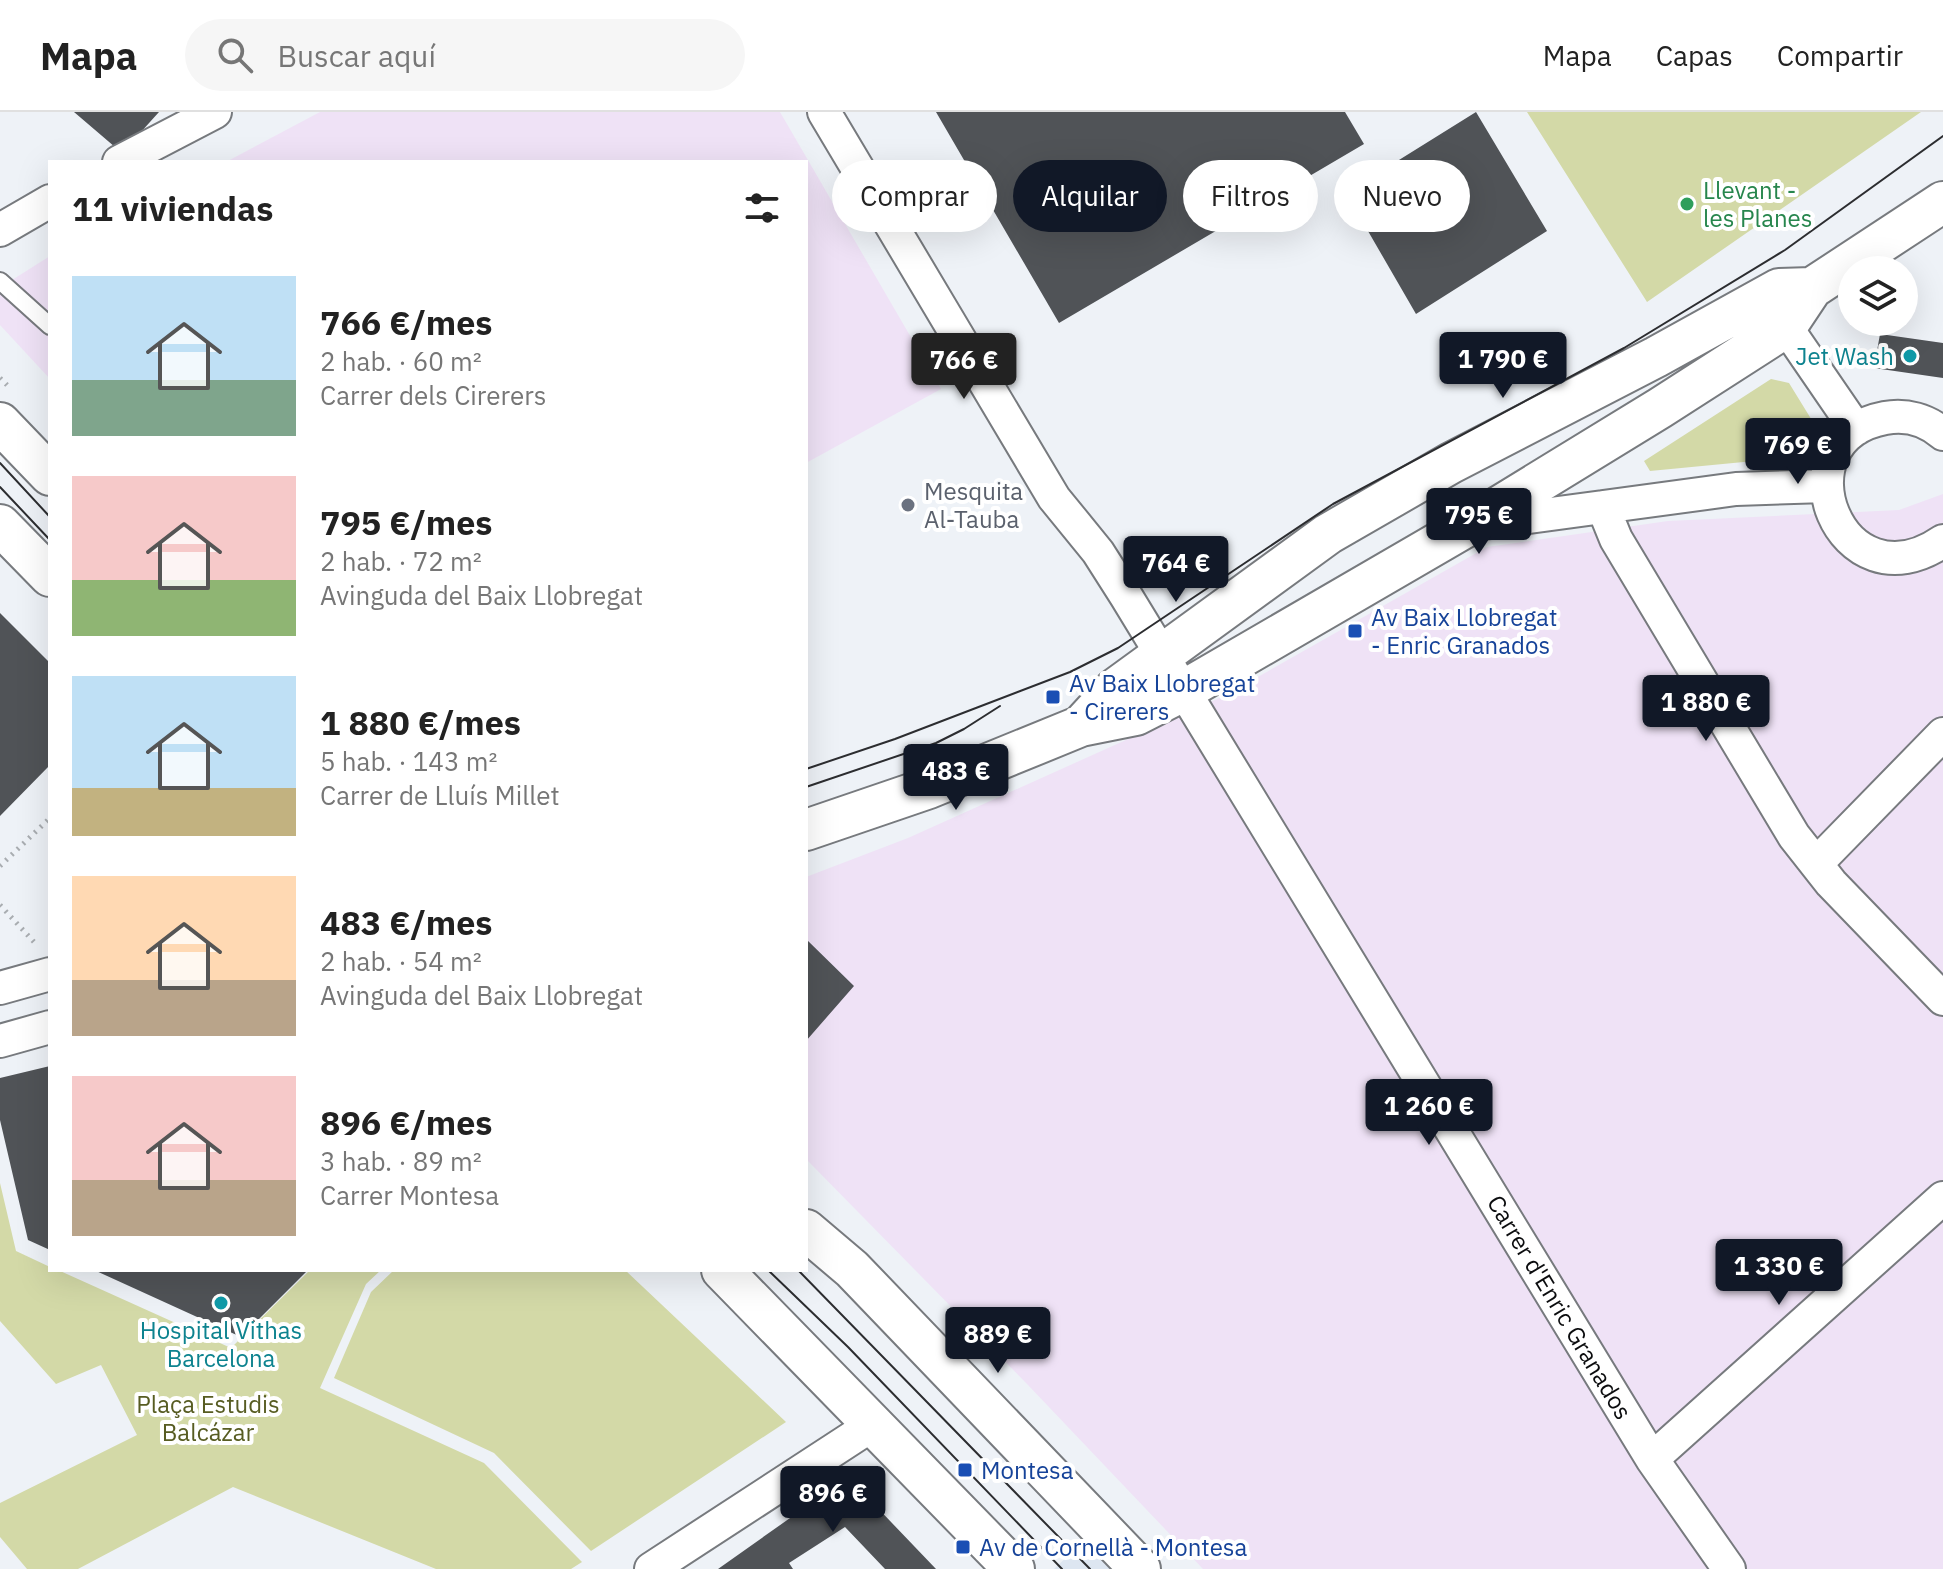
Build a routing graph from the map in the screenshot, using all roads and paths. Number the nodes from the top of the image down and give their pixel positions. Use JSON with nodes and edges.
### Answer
{"nodes":[{"id":1,"x":215,"y":112,"type":"edge"},
{"id":2,"x":824,"y":112,"type":"edge"},
{"id":3,"x":123,"y":160,"type":"edge"},
{"id":4,"x":48,"y":202,"type":"edge"},
{"id":5,"x":1943,"y":202,"type":"edge"},
{"id":6,"x":0,"y":230,"type":"edge"},
{"id":7,"x":0,"y":281,"type":"edge"},
{"id":8,"x":1812,"y":288,"type":"junction"},
{"id":9,"x":48,"y":324,"type":"edge"},
{"id":10,"x":1786,"y":327,"type":"junction"},
{"id":11,"x":0,"y":423,"type":"edge"},
{"id":12,"x":1856,"y":429,"type":"junction"},
{"id":13,"x":1943,"y":434,"type":"edge"},
{"id":14,"x":48,"y":473,"type":"edge"},
{"id":15,"x":1826,"y":486,"type":"junction"},
{"id":16,"x":1603,"y":507,"type":"junction"},
{"id":17,"x":0,"y":525,"type":"edge"},
{"id":18,"x":1469,"y":525,"type":"junction"},
{"id":19,"x":1943,"y":541,"type":"edge"},
{"id":20,"x":48,"y":574,"type":"edge"},
{"id":21,"x":1172,"y":672,"type":"junction"},
{"id":22,"x":1943,"y":734,"type":"edge"},
{"id":23,"x":48,"y":820,"type":"edge"},
{"id":24,"x":808,"y":829,"type":"edge"},
{"id":25,"x":1816,"y":864,"type":"junction"},
{"id":26,"x":0,"y":866,"type":"edge"},
{"id":27,"x":0,"y":905,"type":"edge"},
{"id":28,"x":34,"y":942,"type":"dead end"},
{"id":29,"x":48,"y":975,"type":"edge"},
{"id":30,"x":0,"y":988,"type":"edge"},
{"id":31,"x":1943,"y":999,"type":"edge"},
{"id":32,"x":48,"y":1028,"type":"edge"},
{"id":33,"x":0,"y":1041,"type":"edge"},
{"id":34,"x":1943,"y":1198,"type":"edge"},
{"id":35,"x":808,"y":1232,"type":"edge"},
{"id":36,"x":724,"y":1272,"type":"edge"},
{"id":37,"x":872,"y":1425,"type":"junction"},
{"id":38,"x":1652,"y":1459,"type":"junction"},
{"id":39,"x":651,"y":1569,"type":"edge"},
{"id":40,"x":1014,"y":1569,"type":"edge"},
{"id":41,"x":1140,"y":1569,"type":"edge"},
{"id":42,"x":1729,"y":1569,"type":"edge"}],
"edges":[{"from":1,"to":3,"type":"street"},
{"from":2,"to":21,"type":"street","name":"Carrer d'Enric Granados"},
{"from":4,"to":6,"type":"street"},
{"from":5,"to":8,"type":"street"},
{"from":7,"to":9,"type":"lane"},
{"from":8,"to":10,"type":"street"},
{"from":8,"to":21,"type":"street"},
{"from":10,"to":12,"type":"street"},
{"from":10,"to":18,"type":"street"},
{"from":11,"to":14,"type":"street"},
{"from":12,"to":13,"type":"street"},
{"from":12,"to":15,"type":"street"},
{"from":15,"to":16,"type":"street"},
{"from":15,"to":19,"type":"street"},
{"from":16,"to":18,"type":"street"},
{"from":16,"to":25,"type":"street"},
{"from":17,"to":20,"type":"street"},
{"from":18,"to":21,"type":"street"},
{"from":21,"to":24,"type":"street"},
{"from":21,"to":38,"type":"street","name":"Carrer d'Enric Granados"},
{"from":22,"to":25,"type":"street"},
{"from":23,"to":26,"type":"path"},
{"from":25,"to":31,"type":"street"},
{"from":27,"to":28,"type":"path"},
{"from":29,"to":30,"type":"street"},
{"from":32,"to":33,"type":"street"},
{"from":34,"to":38,"type":"street"},
{"from":35,"to":41,"type":"street"},
{"from":36,"to":37,"type":"street"},
{"from":37,"to":39,"type":"street"},
{"from":37,"to":40,"type":"street"},
{"from":38,"to":42,"type":"street","name":"Carrer d'Enric Granados"}]}
